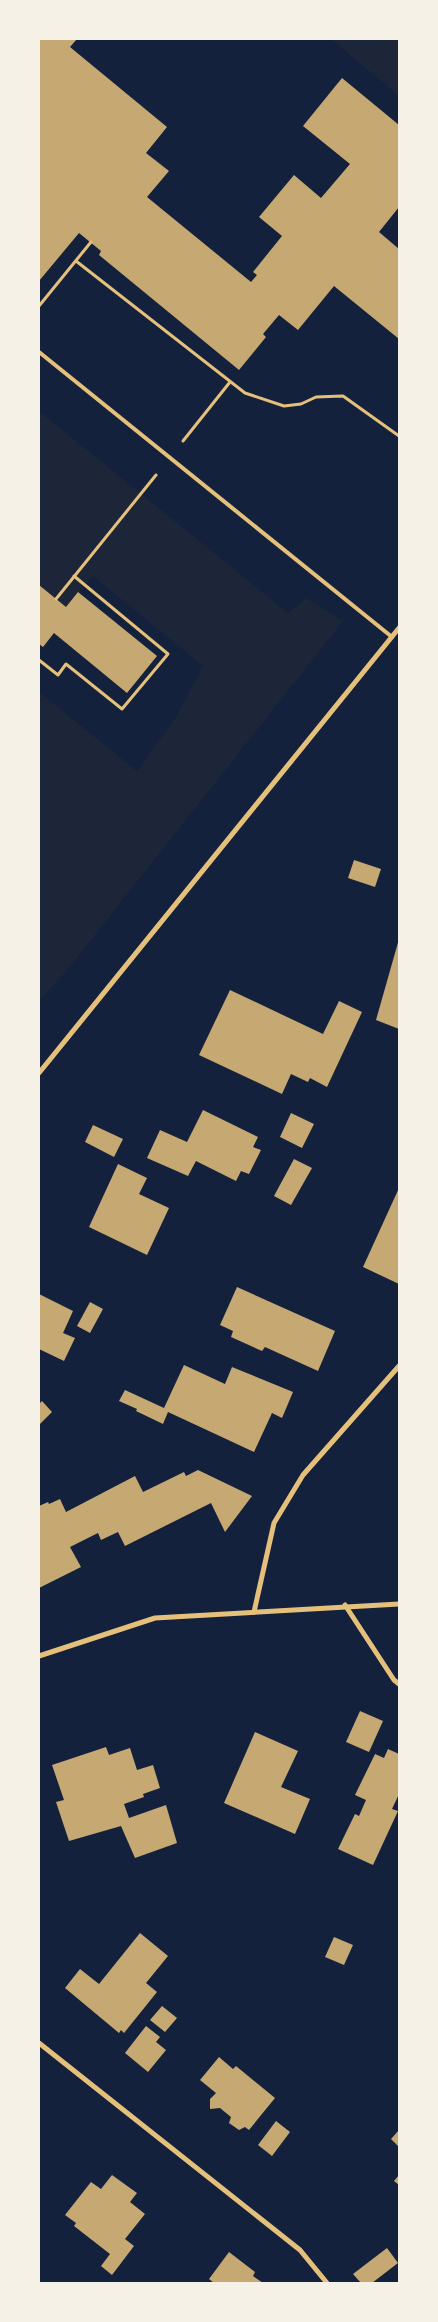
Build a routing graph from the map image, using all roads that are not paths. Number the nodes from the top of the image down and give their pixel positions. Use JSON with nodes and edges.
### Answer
{"nodes":[{"id":1,"x":39,"y":352,"type":"edge"},
{"id":2,"x":399,"y":628,"type":"edge"},
{"id":3,"x":392,"y":637,"type":"junction"},
{"id":4,"x":39,"y":1073,"type":"edge"},
{"id":5,"x":399,"y":1366,"type":"edge"},
{"id":6,"x":399,"y":1604,"type":"edge"},
{"id":7,"x":345,"y":1605,"type":"junction"},
{"id":8,"x":254,"y":1612,"type":"junction"},
{"id":9,"x":39,"y":1656,"type":"edge"},
{"id":10,"x":399,"y":1684,"type":"edge"},
{"id":11,"x":39,"y":2043,"type":"edge"},
{"id":12,"x":327,"y":2283,"type":"edge"}],
"edges":[{"from":1,"to":3,"type":"lane"},
{"from":2,"to":3,"type":"street"},
{"from":3,"to":4,"type":"street"},
{"from":5,"to":8,"type":"street"},
{"from":6,"to":7,"type":"street"},
{"from":7,"to":8,"type":"street"},
{"from":7,"to":10,"type":"street"},
{"from":8,"to":9,"type":"street"},
{"from":11,"to":12,"type":"street"}]}
